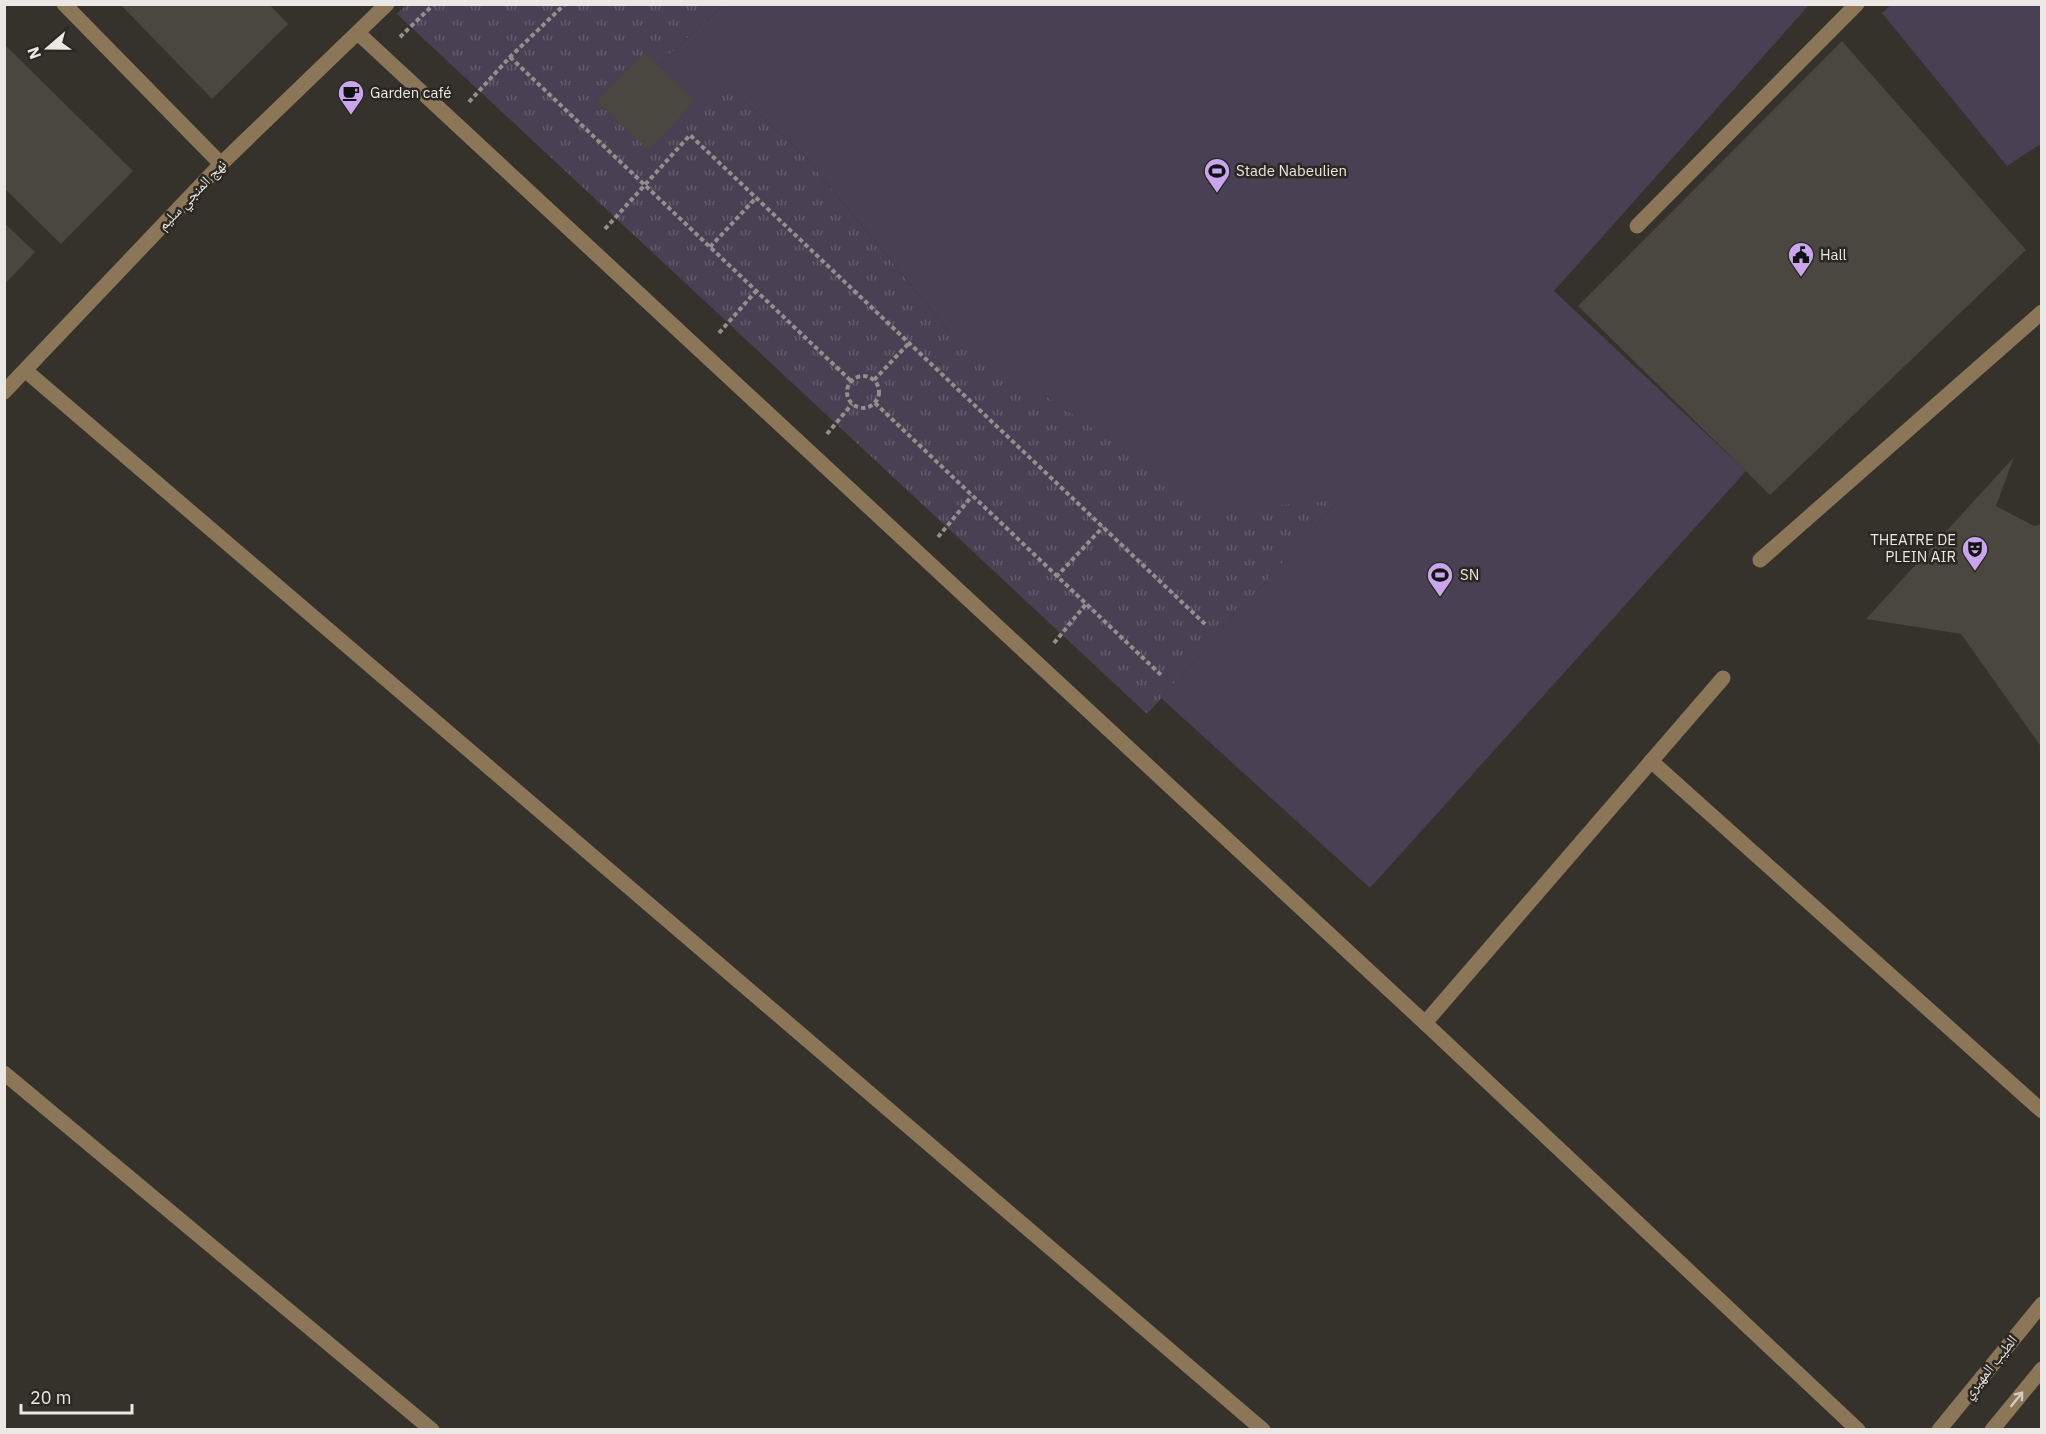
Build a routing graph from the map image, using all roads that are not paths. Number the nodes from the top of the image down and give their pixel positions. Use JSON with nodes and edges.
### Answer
{"nodes":[{"id":1,"x":64,"y":4,"type":"edge"},
{"id":2,"x":387,"y":4,"type":"edge"},
{"id":3,"x":1857,"y":4,"type":"edge"},
{"id":4,"x":358,"y":33,"type":"junction"},
{"id":5,"x":221,"y":164,"type":"junction"},
{"id":6,"x":1636,"y":226,"type":"dead end"},
{"id":7,"x":2042,"y":312,"type":"edge"},
{"id":8,"x":26,"y":371,"type":"junction"},
{"id":9,"x":4,"y":392,"type":"edge"},
{"id":10,"x":1760,"y":560,"type":"dead end"},
{"id":11,"x":1724,"y":678,"type":"dead end"},
{"id":12,"x":1651,"y":761,"type":"junction"},
{"id":13,"x":1425,"y":1023,"type":"junction"},
{"id":14,"x":4,"y":1072,"type":"edge"},
{"id":15,"x":2042,"y":1111,"type":"edge"},
{"id":16,"x":2042,"y":1304,"type":"edge"},
{"id":17,"x":2042,"y":1369,"type":"edge"},
{"id":18,"x":432,"y":1430,"type":"edge"},
{"id":19,"x":1263,"y":1430,"type":"edge"},
{"id":20,"x":1858,"y":1430,"type":"edge"},
{"id":21,"x":1939,"y":1430,"type":"edge"},
{"id":22,"x":1992,"y":1430,"type":"edge"}],
"edges":[{"from":1,"to":5,"type":"street"},
{"from":2,"to":4,"type":"street","name":"نهج المنجي سليم"},
{"from":3,"to":6,"type":"street"},
{"from":4,"to":5,"type":"street","name":"نهج المنجي سليم"},
{"from":4,"to":13,"type":"street"},
{"from":5,"to":8,"type":"street","name":"نهج المنجي سليم"},
{"from":7,"to":10,"type":"street"},
{"from":8,"to":9,"type":"street","name":"نهج المنجي سليم"},
{"from":8,"to":19,"type":"street"},
{"from":11,"to":12,"type":"street"},
{"from":12,"to":13,"type":"street"},
{"from":12,"to":15,"type":"street"},
{"from":13,"to":20,"type":"street"},
{"from":14,"to":18,"type":"street"},
{"from":16,"to":21,"type":"street","name":"الطيب المهيري"},
{"from":22,"to":17,"type":"street","one_way":true}]}
